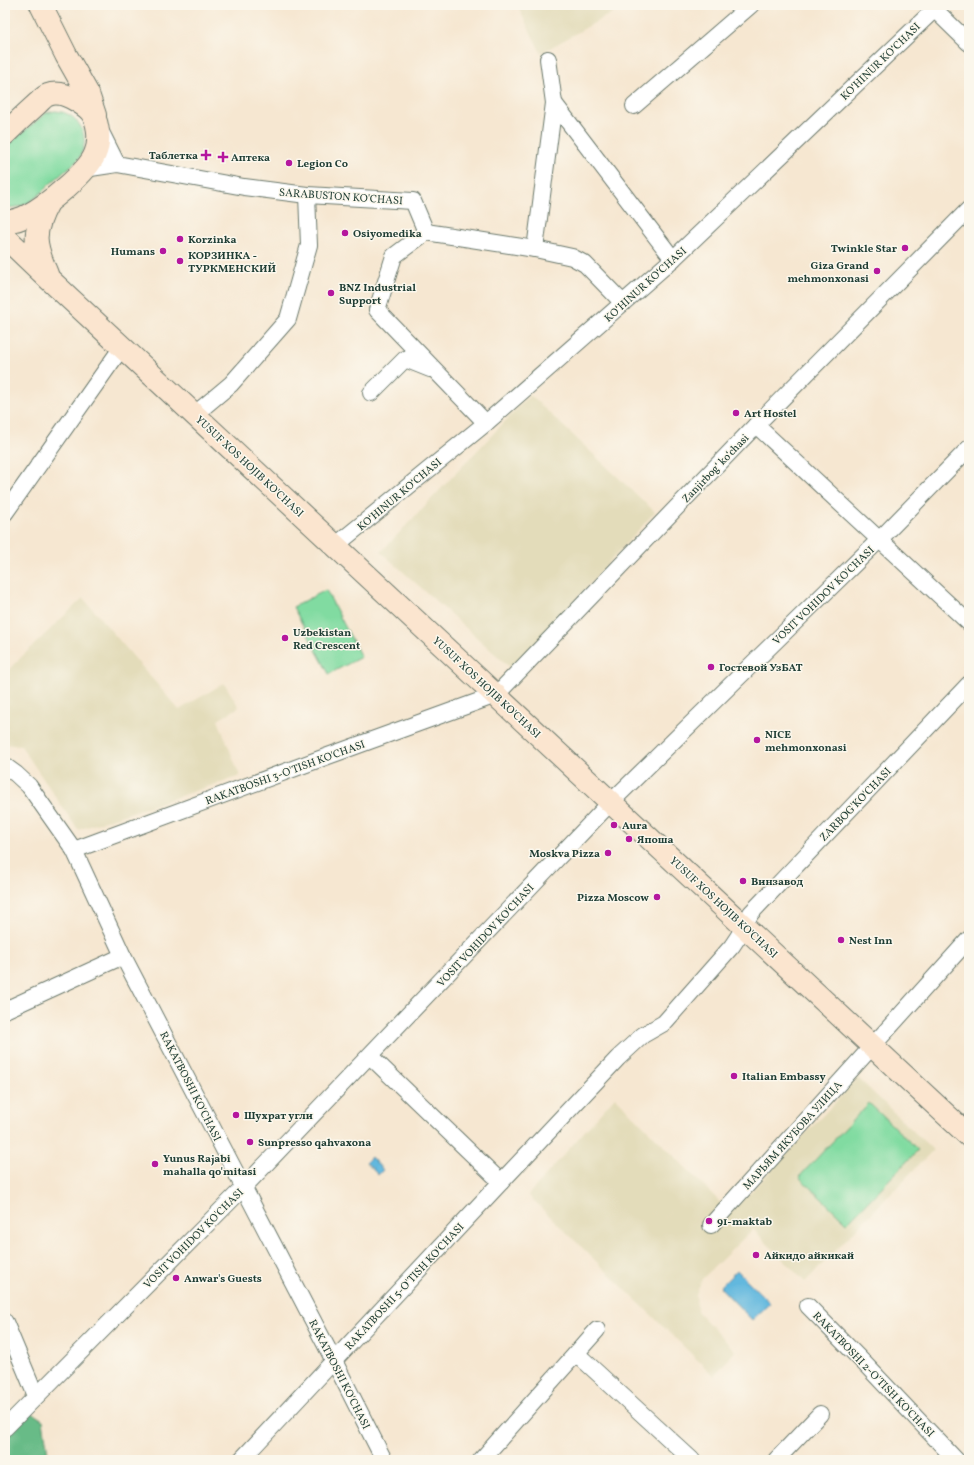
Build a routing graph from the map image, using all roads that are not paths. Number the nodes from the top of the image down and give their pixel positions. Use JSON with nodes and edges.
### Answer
{"nodes":[{"id":1,"x":41,"y":5,"type":"edge"},
{"id":2,"x":751,"y":5,"type":"edge"},
{"id":3,"x":935,"y":6,"type":"edge"},
{"id":4,"x":969,"y":43,"type":"edge"},
{"id":5,"x":66,"y":55,"type":"junction"},
{"id":6,"x":548,"y":59,"type":"dead end"},
{"id":7,"x":48,"y":95,"type":"junction"},
{"id":8,"x":554,"y":103,"type":"junction"},
{"id":9,"x":634,"y":106,"type":"dead end"},
{"id":10,"x":96,"y":121,"type":"junction"},
{"id":11,"x":5,"y":134,"type":"edge"},
{"id":12,"x":117,"y":164,"type":"junction"},
{"id":13,"x":84,"y":169,"type":"junction"},
{"id":14,"x":307,"y":195,"type":"junction"},
{"id":15,"x":48,"y":203,"type":"junction"},
{"id":16,"x":969,"y":209,"type":"edge"},
{"id":17,"x":5,"y":222,"type":"edge"},
{"id":18,"x":426,"y":232,"type":"junction"},
{"id":19,"x":5,"y":237,"type":"edge"},
{"id":20,"x":535,"y":249,"type":"junction"},
{"id":21,"x":673,"y":259,"type":"junction"},
{"id":22,"x":50,"y":280,"type":"junction"},
{"id":23,"x":623,"y":303,"type":"junction"},
{"id":24,"x":122,"y":347,"type":"junction"},
{"id":25,"x":436,"y":371,"type":"junction"},
{"id":26,"x":371,"y":393,"type":"dead end"},
{"id":27,"x":194,"y":415,"type":"junction"},
{"id":28,"x":486,"y":423,"type":"junction"},
{"id":29,"x":756,"y":425,"type":"junction"},
{"id":30,"x":969,"y":448,"type":"edge"},
{"id":31,"x":5,"y":512,"type":"edge"},
{"id":32,"x":880,"y":540,"type":"junction"},
{"id":33,"x":335,"y":546,"type":"junction"},
{"id":34,"x":969,"y":623,"type":"edge"},
{"id":35,"x":969,"y":684,"type":"edge"},
{"id":36,"x":496,"y":695,"type":"junction"},
{"id":37,"x":5,"y":766,"type":"edge"},
{"id":38,"x":611,"y":802,"type":"junction"},
{"id":39,"x":74,"y":850,"type":"junction"},
{"id":40,"x":744,"y":926,"type":"junction"},
{"id":41,"x":969,"y":939,"type":"edge"},
{"id":42,"x":124,"y":956,"type":"junction"},
{"id":43,"x":5,"y":1010,"type":"edge"},
{"id":44,"x":872,"y":1046,"type":"junction"},
{"id":45,"x":370,"y":1056,"type":"junction"},
{"id":46,"x":969,"y":1136,"type":"edge"},
{"id":47,"x":501,"y":1182,"type":"junction"},
{"id":48,"x":244,"y":1188,"type":"junction"},
{"id":49,"x":711,"y":1225,"type":"dead end"},
{"id":50,"x":808,"y":1306,"type":"dead end"},
{"id":51,"x":5,"y":1322,"type":"edge"},
{"id":52,"x":597,"y":1330,"type":"dead end"},
{"id":53,"x":577,"y":1354,"type":"junction"},
{"id":54,"x":334,"y":1361,"type":"junction"},
{"id":55,"x":36,"y":1396,"type":"junction"},
{"id":56,"x":820,"y":1414,"type":"dead end"},
{"id":57,"x":5,"y":1428,"type":"edge"},
{"id":58,"x":241,"y":1460,"type":"edge"},
{"id":59,"x":384,"y":1460,"type":"edge"},
{"id":60,"x":481,"y":1460,"type":"edge"},
{"id":61,"x":692,"y":1460,"type":"edge"},
{"id":62,"x":776,"y":1460,"type":"edge"},
{"id":63,"x":956,"y":1460,"type":"edge"}],
"edges":[{"from":1,"to":5,"type":"main road"},
{"from":2,"to":9,"type":"street"},
{"from":3,"to":4,"type":"street"},
{"from":3,"to":21,"type":"street","name":"KO‘HINUR KO‘CHASI"},
{"from":5,"to":7,"type":"main road"},
{"from":5,"to":10,"type":"main road"},
{"from":6,"to":8,"type":"street"},
{"from":7,"to":10,"type":"main road"},
{"from":7,"to":11,"type":"main road"},
{"from":8,"to":20,"type":"street"},
{"from":8,"to":21,"type":"street"},
{"from":10,"to":12,"type":"street"},
{"from":10,"to":13,"type":"main road"},
{"from":12,"to":13,"type":"street","name":"SARABUSTON KO'CHASI"},
{"from":12,"to":14,"type":"street","name":"SARABUSTON KO'CHASI"},
{"from":13,"to":15,"type":"main road"},
{"from":14,"to":18,"type":"street","name":"SARABUSTON KO'CHASI"},
{"from":14,"to":27,"type":"street"},
{"from":15,"to":17,"type":"main road"},
{"from":15,"to":22,"type":"main road"},
{"from":16,"to":29,"type":"street","name":"Zanjirbogʻ koʻchasi"},
{"from":18,"to":20,"type":"street"},
{"from":18,"to":25,"type":"street"},
{"from":19,"to":22,"type":"main road","name":"YUSUF XOS HOJIB KO'CHASI"},
{"from":20,"to":23,"type":"street"},
{"from":21,"to":23,"type":"street","name":"KO‘HINUR KO‘CHASI"},
{"from":22,"to":24,"type":"main road","name":"YUSUF XOS HOJIB KO'CHASI"},
{"from":23,"to":28,"type":"street","name":"KO‘HINUR KO‘CHASI"},
{"from":24,"to":27,"type":"main road","name":"YUSUF XOS HOJIB KO'CHASI"},
{"from":24,"to":31,"type":"street"},
{"from":25,"to":26,"type":"street"},
{"from":25,"to":28,"type":"street"},
{"from":27,"to":33,"type":"main road","name":"YUSUF XOS HOJIB KO'CHASI"},
{"from":28,"to":33,"type":"street","name":"KO‘HINUR KO‘CHASI"},
{"from":29,"to":32,"type":"street"},
{"from":29,"to":36,"type":"street","name":"Zanjirbogʻ koʻchasi"},
{"from":30,"to":32,"type":"street","name":"VOSIT VOHIDOV KO'CHASI"},
{"from":32,"to":34,"type":"street"},
{"from":32,"to":38,"type":"street","name":"VOSIT VOHIDOV KO'CHASI"},
{"from":33,"to":36,"type":"main road","name":"YUSUF XOS HOJIB KO'CHASI"},
{"from":35,"to":40,"type":"street","name":"ZARBOG'KO'CHASI"},
{"from":36,"to":38,"type":"main road","name":"YUSUF XOS HOJIB KO'CHASI"},
{"from":36,"to":39,"type":"street","name":"RAKATBOSHI 3-O'TISH KO'CHASI"},
{"from":37,"to":39,"type":"street","name":"RAKATBOSHI KO'CHASI"},
{"from":38,"to":40,"type":"main road","name":"YUSUF XOS HOJIB KO'CHASI"},
{"from":38,"to":45,"type":"street","name":"VOSIT VOHIDOV KO'CHASI"},
{"from":39,"to":42,"type":"street","name":"RAKATBOSHI KO'CHASI"},
{"from":40,"to":44,"type":"main road","name":"YUSUF XOS HOJIB KO'CHASI"},
{"from":40,"to":47,"type":"street","name":"RAKATBOSHI 5-O'TISH KO'CHASI"},
{"from":41,"to":44,"type":"street","name":"МАРЬЯМ ЯКУБОВА УЛИЦА"},
{"from":42,"to":43,"type":"street"},
{"from":42,"to":48,"type":"street","name":"RAKATBOSHI KO'CHASI"},
{"from":44,"to":46,"type":"main road","name":"YUSUF XOS HOJIB KO'CHASI"},
{"from":44,"to":49,"type":"street","name":"МАРЬЯМ ЯКУБОВА УЛИЦА"},
{"from":45,"to":47,"type":"street"},
{"from":45,"to":48,"type":"street","name":"VOSIT VOHIDOV KO'CHASI"},
{"from":47,"to":54,"type":"street","name":"RAKATBOSHI 5-O'TISH KO'CHASI"},
{"from":48,"to":54,"type":"street","name":"RAKATBOSHI KO'CHASI"},
{"from":48,"to":55,"type":"street","name":"VOSIT VOHIDOV KO'CHASI"},
{"from":50,"to":63,"type":"street","name":"RAKATBOSHI 2-O'TISH KO'CHASI"},
{"from":51,"to":55,"type":"street"},
{"from":52,"to":53,"type":"street"},
{"from":53,"to":60,"type":"street"},
{"from":53,"to":61,"type":"street"},
{"from":54,"to":58,"type":"street","name":"RAKATBOSHI 5-O'TISH KO'CHASI"},
{"from":54,"to":59,"type":"street","name":"RAKATBOSHI KO'CHASI"},
{"from":55,"to":57,"type":"street","name":"VOSIT VOHIDOV KO'CHASI"},
{"from":56,"to":62,"type":"street"}]}
